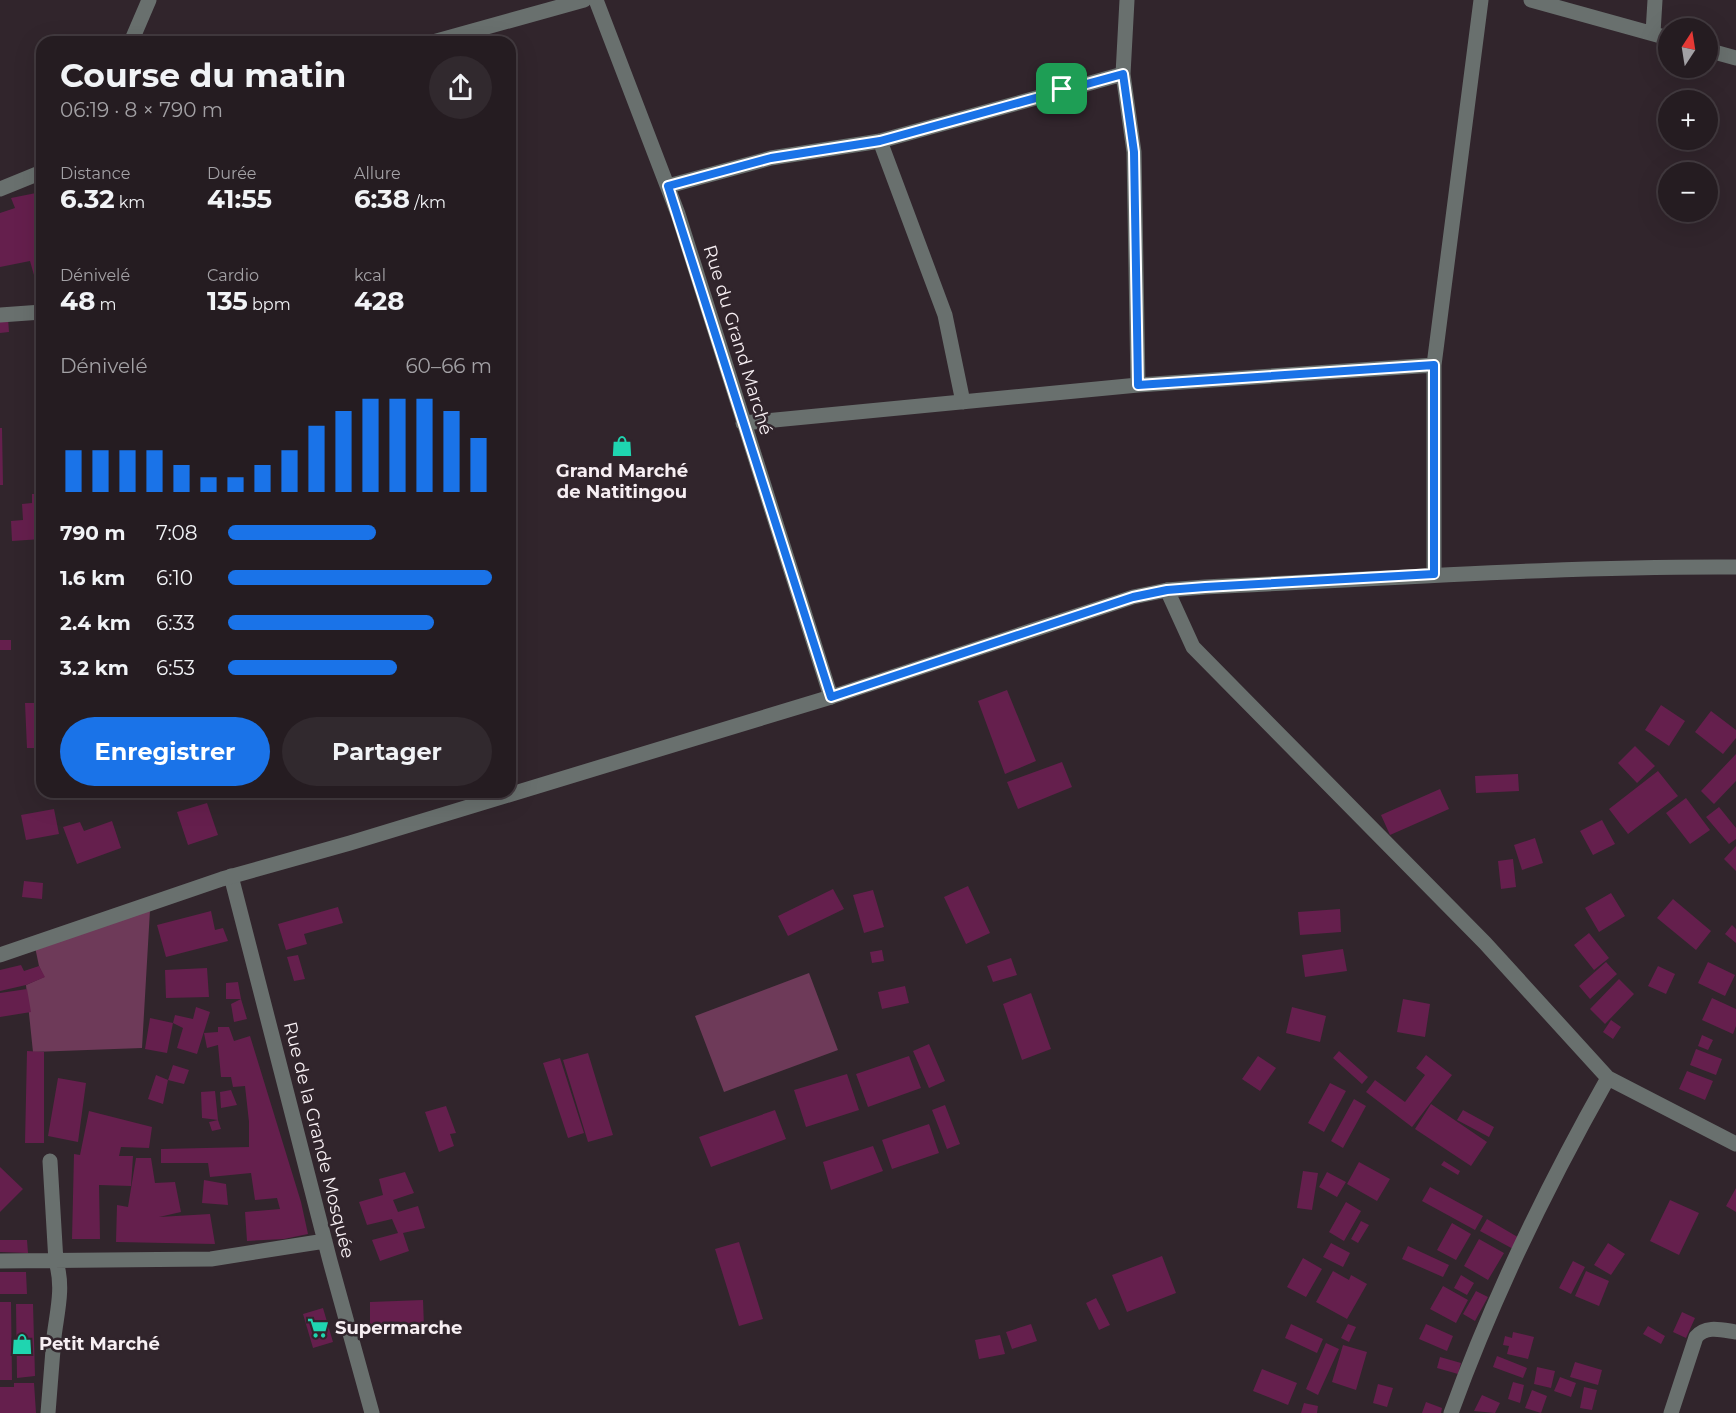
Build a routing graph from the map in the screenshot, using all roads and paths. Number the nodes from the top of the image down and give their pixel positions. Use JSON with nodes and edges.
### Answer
{"nodes":[{"id":1,"x":149,"y":0,"type":"edge"},
{"id":2,"x":584,"y":0,"type":"edge"},
{"id":3,"x":596,"y":0,"type":"edge"},
{"id":4,"x":1127,"y":0,"type":"edge"},
{"id":5,"x":1481,"y":0,"type":"edge"},
{"id":6,"x":1531,"y":0,"type":"edge"},
{"id":7,"x":1654,"y":0,"type":"edge"},
{"id":8,"x":1653,"y":33,"type":"junction"},
{"id":9,"x":1658,"y":35,"type":"edge"},
{"id":10,"x":134,"y":36,"type":"edge"},
{"id":11,"x":455,"y":36,"type":"edge"},
{"id":12,"x":1718,"y":53,"type":"edge"},
{"id":13,"x":1736,"y":58,"type":"edge"},
{"id":14,"x":1123,"y":74,"type":"junction"},
{"id":15,"x":880,"y":141,"type":"junction"},
{"id":16,"x":36,"y":174,"type":"edge"},
{"id":17,"x":668,"y":186,"type":"junction"},
{"id":18,"x":0,"y":189,"type":"edge"},
{"id":19,"x":36,"y":312,"type":"edge"},
{"id":20,"x":0,"y":315,"type":"edge"},
{"id":21,"x":1434,"y":365,"type":"junction"},
{"id":22,"x":1138,"y":385,"type":"junction"},
{"id":23,"x":963,"y":402,"type":"junction"},
{"id":24,"x":743,"y":423,"type":"junction"},
{"id":25,"x":1736,"y":567,"type":"edge"},
{"id":26,"x":1434,"y":574,"type":"junction"},
{"id":27,"x":1167,"y":590,"type":"junction"},
{"id":28,"x":831,"y":697,"type":"junction"},
{"id":29,"x":516,"y":793,"type":"edge"},
{"id":30,"x":498,"y":798,"type":"edge"},
{"id":31,"x":231,"y":876,"type":"junction"},
{"id":32,"x":0,"y":955,"type":"edge"},
{"id":33,"x":1608,"y":1078,"type":"junction"},
{"id":34,"x":1736,"y":1144,"type":"edge"},
{"id":35,"x":50,"y":1161,"type":"dead end"},
{"id":36,"x":325,"y":1241,"type":"junction"},
{"id":37,"x":0,"y":1261,"type":"edge"},
{"id":38,"x":56,"y":1262,"type":"junction"},
{"id":39,"x":1736,"y":1332,"type":"edge"},
{"id":40,"x":48,"y":1413,"type":"edge"},
{"id":41,"x":372,"y":1413,"type":"edge"},
{"id":42,"x":1450,"y":1413,"type":"edge"},
{"id":43,"x":1671,"y":1413,"type":"edge"}],
"edges":[{"from":1,"to":10,"type":"street"},
{"from":2,"to":11,"type":"street"},
{"from":3,"to":17,"type":"street","name":"Rue du Grand Marché"},
{"from":4,"to":14,"type":"street"},
{"from":5,"to":21,"type":"street"},
{"from":6,"to":8,"type":"street"},
{"from":7,"to":8,"type":"street"},
{"from":8,"to":9,"type":"street"},
{"from":12,"to":13,"type":"street"},
{"from":14,"to":15,"type":"street"},
{"from":14,"to":22,"type":"street"},
{"from":15,"to":17,"type":"street"},
{"from":15,"to":23,"type":"street"},
{"from":16,"to":18,"type":"street"},
{"from":17,"to":24,"type":"street","name":"Rue du Grand Marché"},
{"from":19,"to":20,"type":"street"},
{"from":21,"to":22,"type":"street"},
{"from":21,"to":26,"type":"street"},
{"from":22,"to":23,"type":"street"},
{"from":23,"to":24,"type":"street"},
{"from":24,"to":28,"type":"street","name":"Rue du Grand Marché"},
{"from":25,"to":26,"type":"street"},
{"from":26,"to":27,"type":"street"},
{"from":27,"to":28,"type":"street"},
{"from":27,"to":33,"type":"street"},
{"from":28,"to":29,"type":"street"},
{"from":30,"to":31,"type":"street"},
{"from":31,"to":32,"type":"street"},
{"from":31,"to":36,"type":"street","name":"Rue de la Grande Mosquée"},
{"from":33,"to":34,"type":"street"},
{"from":33,"to":42,"type":"street"},
{"from":35,"to":38,"type":"street"},
{"from":36,"to":38,"type":"street"},
{"from":36,"to":41,"type":"street","name":"Rue de la Grande Mosquée"},
{"from":37,"to":38,"type":"street"},
{"from":38,"to":40,"type":"street"},
{"from":39,"to":43,"type":"street"}]}
